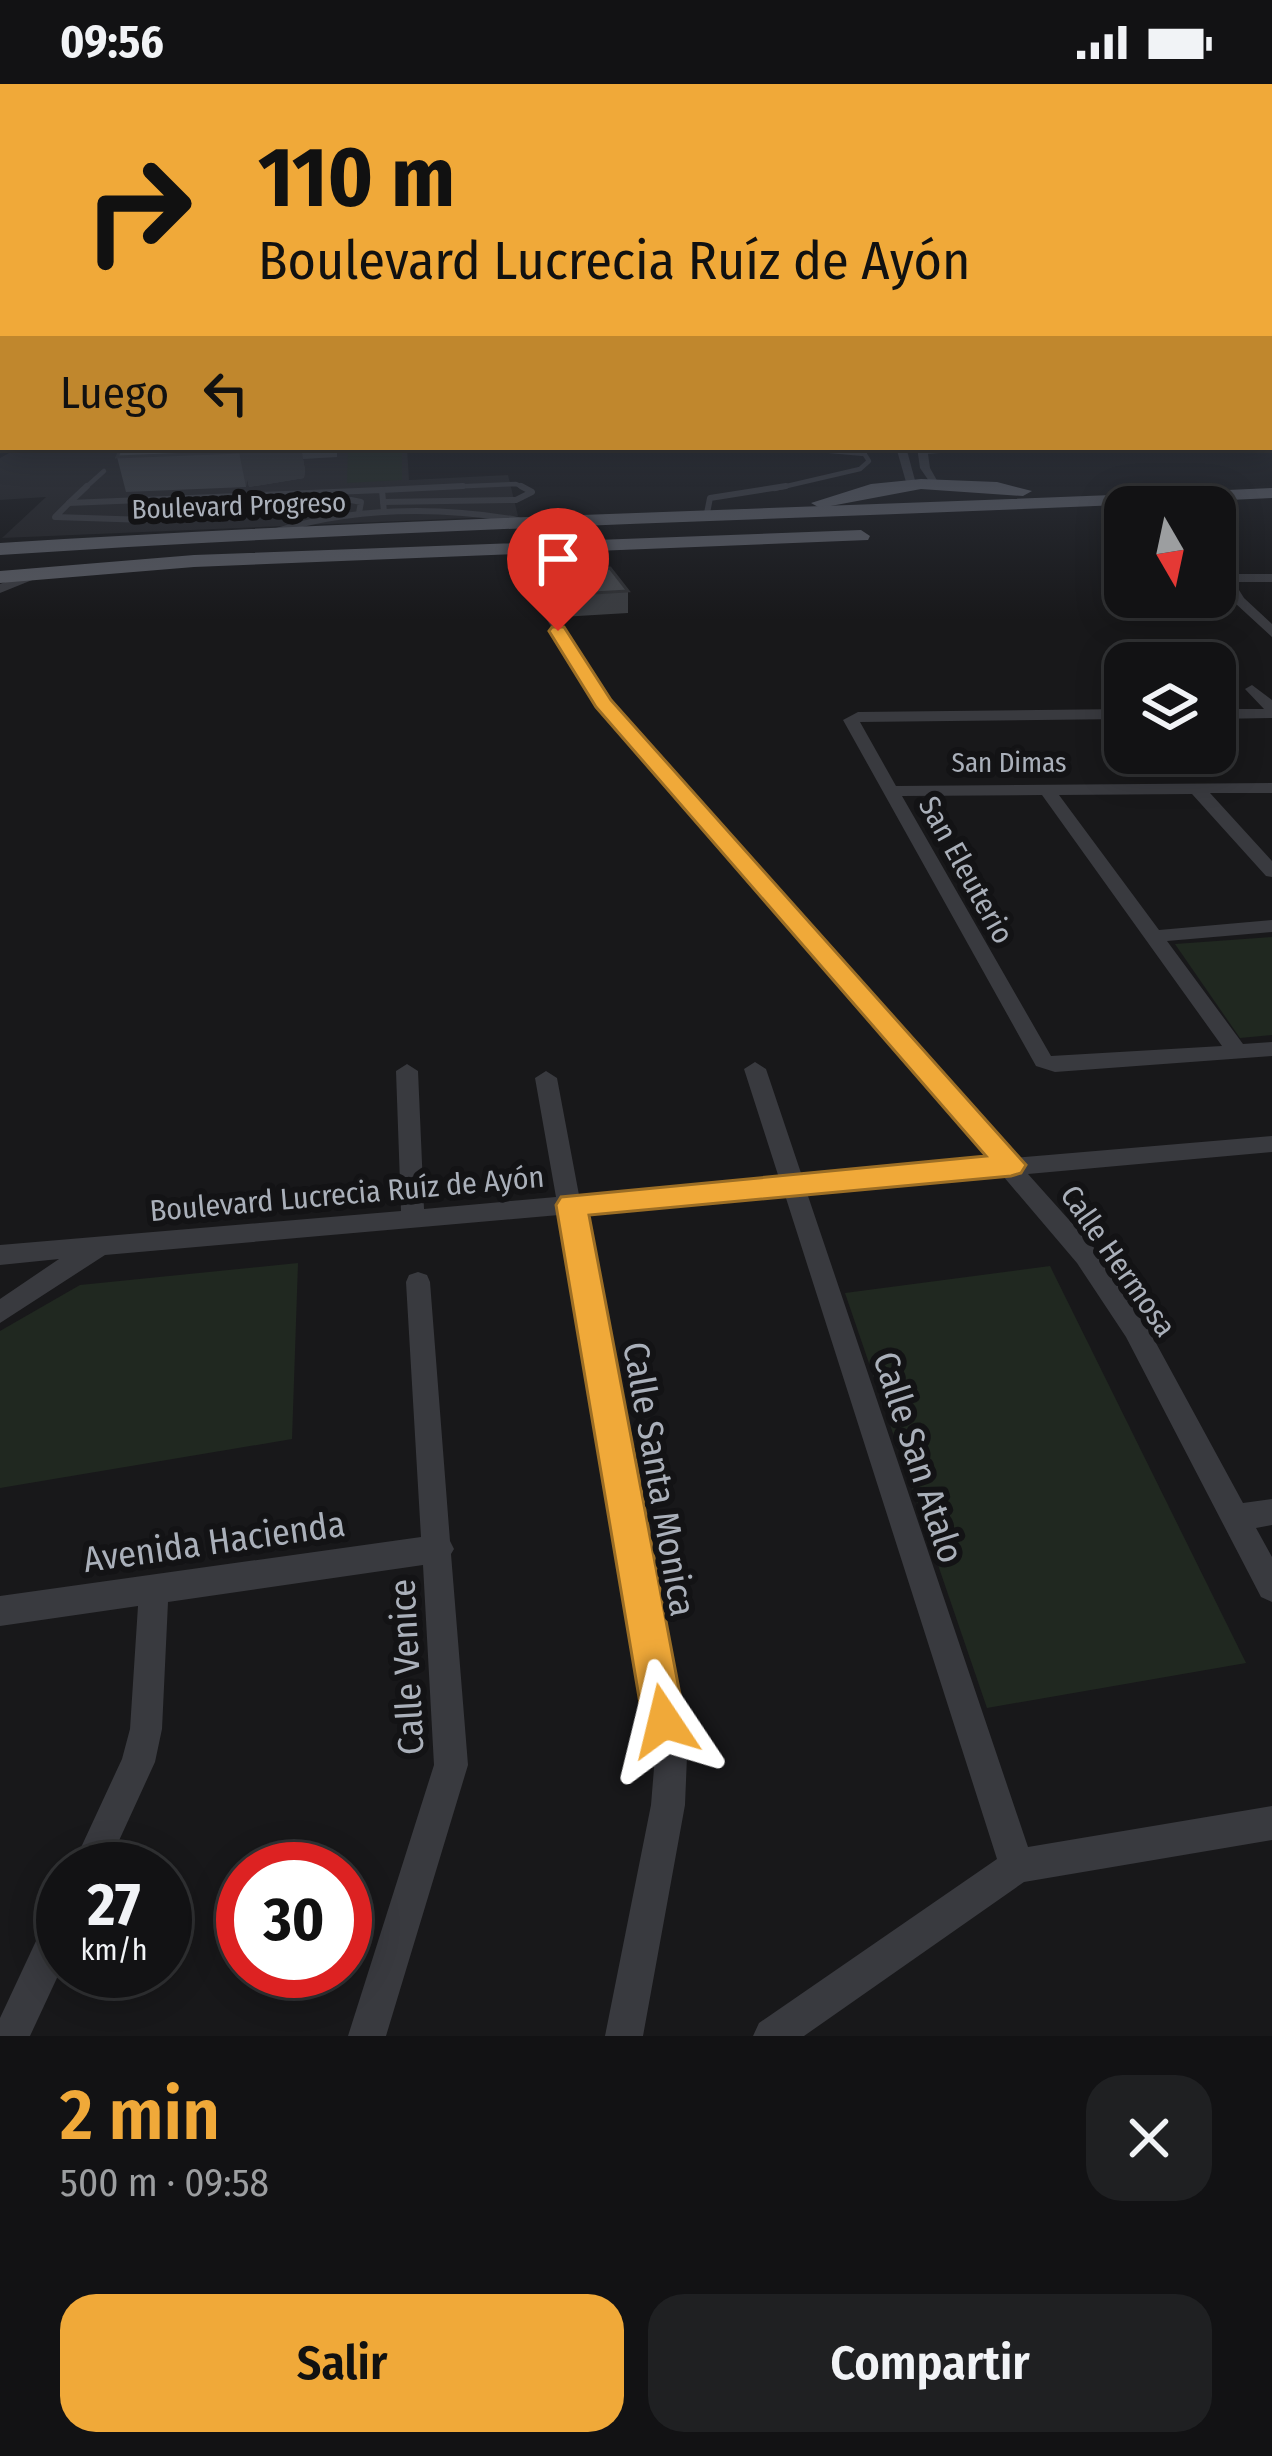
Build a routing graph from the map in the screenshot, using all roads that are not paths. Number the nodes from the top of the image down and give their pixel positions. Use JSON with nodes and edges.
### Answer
{"nodes":[{"id":1,"x":862,"y":450,"type":"edge"},
{"id":2,"x":902,"y":450,"type":"edge"},
{"id":3,"x":921,"y":450,"type":"edge"},
{"id":4,"x":104,"y":471,"type":"dead end"},
{"id":5,"x":912,"y":482,"type":"junction"},
{"id":6,"x":935,"y":482,"type":"junction"},
{"id":7,"x":423,"y":488,"type":"junction"},
{"id":8,"x":382,"y":490,"type":"junction"},
{"id":9,"x":1272,"y":493,"type":"edge"},
{"id":10,"x":423,"y":501,"type":"junction"},
{"id":11,"x":1090,"y":502,"type":"junction"},
{"id":12,"x":69,"y":503,"type":"junction"},
{"id":13,"x":383,"y":507,"type":"junction"},
{"id":14,"x":359,"y":513,"type":"junction"},
{"id":15,"x":843,"y":514,"type":"junction"},
{"id":16,"x":785,"y":515,"type":"junction"},
{"id":17,"x":706,"y":518,"type":"junction"},
{"id":18,"x":533,"y":523,"type":"junction"},
{"id":19,"x":276,"y":531,"type":"junction"},
{"id":20,"x":887,"y":535,"type":"dead end"},
{"id":21,"x":844,"y":536,"type":"junction"},
{"id":22,"x":0,"y":549,"type":"edge"},
{"id":23,"x":512,"y":551,"type":"junction"},
{"id":24,"x":38,"y":572,"type":"junction"},
{"id":25,"x":1272,"y":576,"type":"edge"},
{"id":26,"x":0,"y":577,"type":"edge"},
{"id":27,"x":1236,"y":578,"type":"edge"},
{"id":28,"x":1236,"y":579,"type":"edge"},
{"id":29,"x":1250,"y":581,"type":"junction"},
{"id":30,"x":0,"y":590,"type":"edge"},
{"id":31,"x":1236,"y":593,"type":"edge"},
{"id":32,"x":1261,"y":618,"type":"junction"},
{"id":33,"x":1272,"y":633,"type":"edge"},
{"id":34,"x":1252,"y":689,"type":"dead end"},
{"id":35,"x":1272,"y":711,"type":"edge"},
{"id":36,"x":1236,"y":713,"type":"edge"},
{"id":37,"x":1104,"y":714,"type":"edge"},
{"id":38,"x":1272,"y":788,"type":"edge"},
{"id":39,"x":1197,"y":789,"type":"junction"},
{"id":40,"x":1046,"y":790,"type":"junction"},
{"id":41,"x":891,"y":791,"type":"junction"},
{"id":42,"x":1272,"y":872,"type":"edge"},
{"id":43,"x":1272,"y":926,"type":"edge"},
{"id":44,"x":1154,"y":936,"type":"junction"},
{"id":45,"x":1272,"y":1049,"type":"edge"},
{"id":46,"x":1238,"y":1052,"type":"junction"},
{"id":47,"x":755,"y":1069,"type":"dead end"},
{"id":48,"x":407,"y":1071,"type":"dead end"},
{"id":49,"x":546,"y":1078,"type":"dead end"},
{"id":50,"x":1272,"y":1144,"type":"edge"},
{"id":51,"x":1011,"y":1165,"type":"junction"},
{"id":52,"x":790,"y":1185,"type":"junction"},
{"id":53,"x":572,"y":1205,"type":"junction"},
{"id":54,"x":412,"y":1218,"type":"junction"},
{"id":55,"x":107,"y":1245,"type":"junction"},
{"id":56,"x":0,"y":1255,"type":"edge"},
{"id":57,"x":418,"y":1282,"type":"dead end"},
{"id":58,"x":0,"y":1313,"type":"edge"},
{"id":59,"x":1272,"y":1512,"type":"edge"},
{"id":60,"x":1237,"y":1519,"type":"junction"},
{"id":61,"x":440,"y":1549,"type":"junction"},
{"id":62,"x":1272,"y":1587,"type":"edge"},
{"id":63,"x":154,"y":1590,"type":"junction"},
{"id":64,"x":0,"y":1611,"type":"edge"},
{"id":65,"x":1272,"y":1823,"type":"edge"},
{"id":66,"x":100,"y":1842,"type":"edge"},
{"id":67,"x":1017,"y":1866,"type":"junction"},
{"id":68,"x":36,"y":1982,"type":"edge"},
{"id":69,"x":11,"y":2036,"type":"edge"},
{"id":70,"x":367,"y":2036,"type":"edge"},
{"id":71,"x":624,"y":2036,"type":"edge"},
{"id":72,"x":772,"y":2036,"type":"edge"}],
"edges":[{"from":1,"to":17,"type":"lane"},
{"from":2,"to":5,"type":"street"},
{"from":3,"to":6,"type":"street"},
{"from":4,"to":12,"type":"lane"},
{"from":5,"to":6,"type":"main road"},
{"from":5,"to":16,"type":"main road"},
{"from":6,"to":11,"type":"main road"},
{"from":7,"to":8,"type":"lane"},
{"from":7,"to":10,"type":"lane"},
{"from":7,"to":10,"type":"lane"},
{"from":8,"to":12,"type":"lane"},
{"from":8,"to":13,"type":"lane"},
{"from":9,"to":11,"type":"main road","name":"Boulevard Progreso"},
{"from":10,"to":13,"type":"lane"},
{"from":11,"to":15,"type":"main road","name":"Boulevard Progreso"},
{"from":12,"to":14,"type":"lane"},
{"from":13,"to":14,"type":"lane"},
{"from":13,"to":18,"type":"lane"},
{"from":14,"to":19,"type":"lane"},
{"from":15,"to":16,"type":"main road","name":"Boulevard Progreso"},
{"from":15,"to":21,"type":"main road"},
{"from":16,"to":17,"type":"main road","name":"Boulevard Progreso"},
{"from":17,"to":18,"type":"main road","name":"Boulevard Progreso"},
{"from":18,"to":19,"type":"main road","name":"Boulevard Progreso"},
{"from":19,"to":22,"type":"main road","name":"Boulevard Progreso"},
{"from":20,"to":21,"type":"main road","name":"Boulevard Progreso"},
{"from":21,"to":23,"type":"main road","name":"Boulevard Progreso"},
{"from":23,"to":24,"type":"main road","name":"Boulevard Progreso"},
{"from":23,"to":51,"type":"street","name":"Calle Hermosa"},
{"from":24,"to":26,"type":"main road","name":"Boulevard Progreso"},
{"from":24,"to":30,"type":"street"},
{"from":25,"to":27,"type":"street"},
{"from":25,"to":29,"type":"street"},
{"from":28,"to":29,"type":"street"},
{"from":29,"to":32,"type":"street"},
{"from":31,"to":32,"type":"street"},
{"from":32,"to":33,"type":"street"},
{"from":34,"to":35,"type":"street"},
{"from":35,"to":36,"type":"street"},
{"from":37,"to":41,"type":"street","name":"San Eleuterio"},
{"from":38,"to":39,"type":"street","name":"San Dimas"},
{"from":39,"to":40,"type":"street","name":"San Dimas"},
{"from":39,"to":42,"type":"street"},
{"from":40,"to":41,"type":"street","name":"San Dimas"},
{"from":40,"to":44,"type":"street"},
{"from":41,"to":46,"type":"street","name":"San Eleuterio"},
{"from":43,"to":44,"type":"street"},
{"from":44,"to":46,"type":"street"},
{"from":45,"to":46,"type":"street"},
{"from":47,"to":52,"type":"street","name":"Calle San Atalo"},
{"from":48,"to":54,"type":"street"},
{"from":49,"to":53,"type":"street","name":"Calle Santa Monica"},
{"from":50,"to":51,"type":"street","name":"Boulevard Lucrecia Ruíz de Ayón"},
{"from":51,"to":52,"type":"street","name":"Boulevard Lucrecia Ruíz de Ayón"},
{"from":51,"to":60,"type":"street","name":"Calle Hermosa"},
{"from":52,"to":53,"type":"street","name":"Boulevard Lucrecia Ruíz de Ayón"},
{"from":52,"to":67,"type":"street","name":"Calle San Atalo"},
{"from":53,"to":54,"type":"street","name":"Boulevard Lucrecia Ruíz de Ayón"},
{"from":53,"to":71,"type":"street","name":"Calle Santa Monica"},
{"from":54,"to":55,"type":"street","name":"Boulevard Lucrecia Ruíz de Ayón"},
{"from":55,"to":56,"type":"street","name":"Boulevard Lucrecia Ruíz de Ayón"},
{"from":55,"to":58,"type":"street"},
{"from":57,"to":61,"type":"street","name":"Calle Venice"},
{"from":59,"to":60,"type":"street"},
{"from":60,"to":62,"type":"street","name":"Calle Hermosa"},
{"from":61,"to":63,"type":"street","name":"Avenida Hacienda"},
{"from":61,"to":70,"type":"street","name":"Calle Venice"},
{"from":63,"to":64,"type":"street","name":"Avenida Hacienda"},
{"from":63,"to":66,"type":"street"},
{"from":65,"to":67,"type":"street"},
{"from":67,"to":72,"type":"street"},
{"from":68,"to":69,"type":"street"}]}
